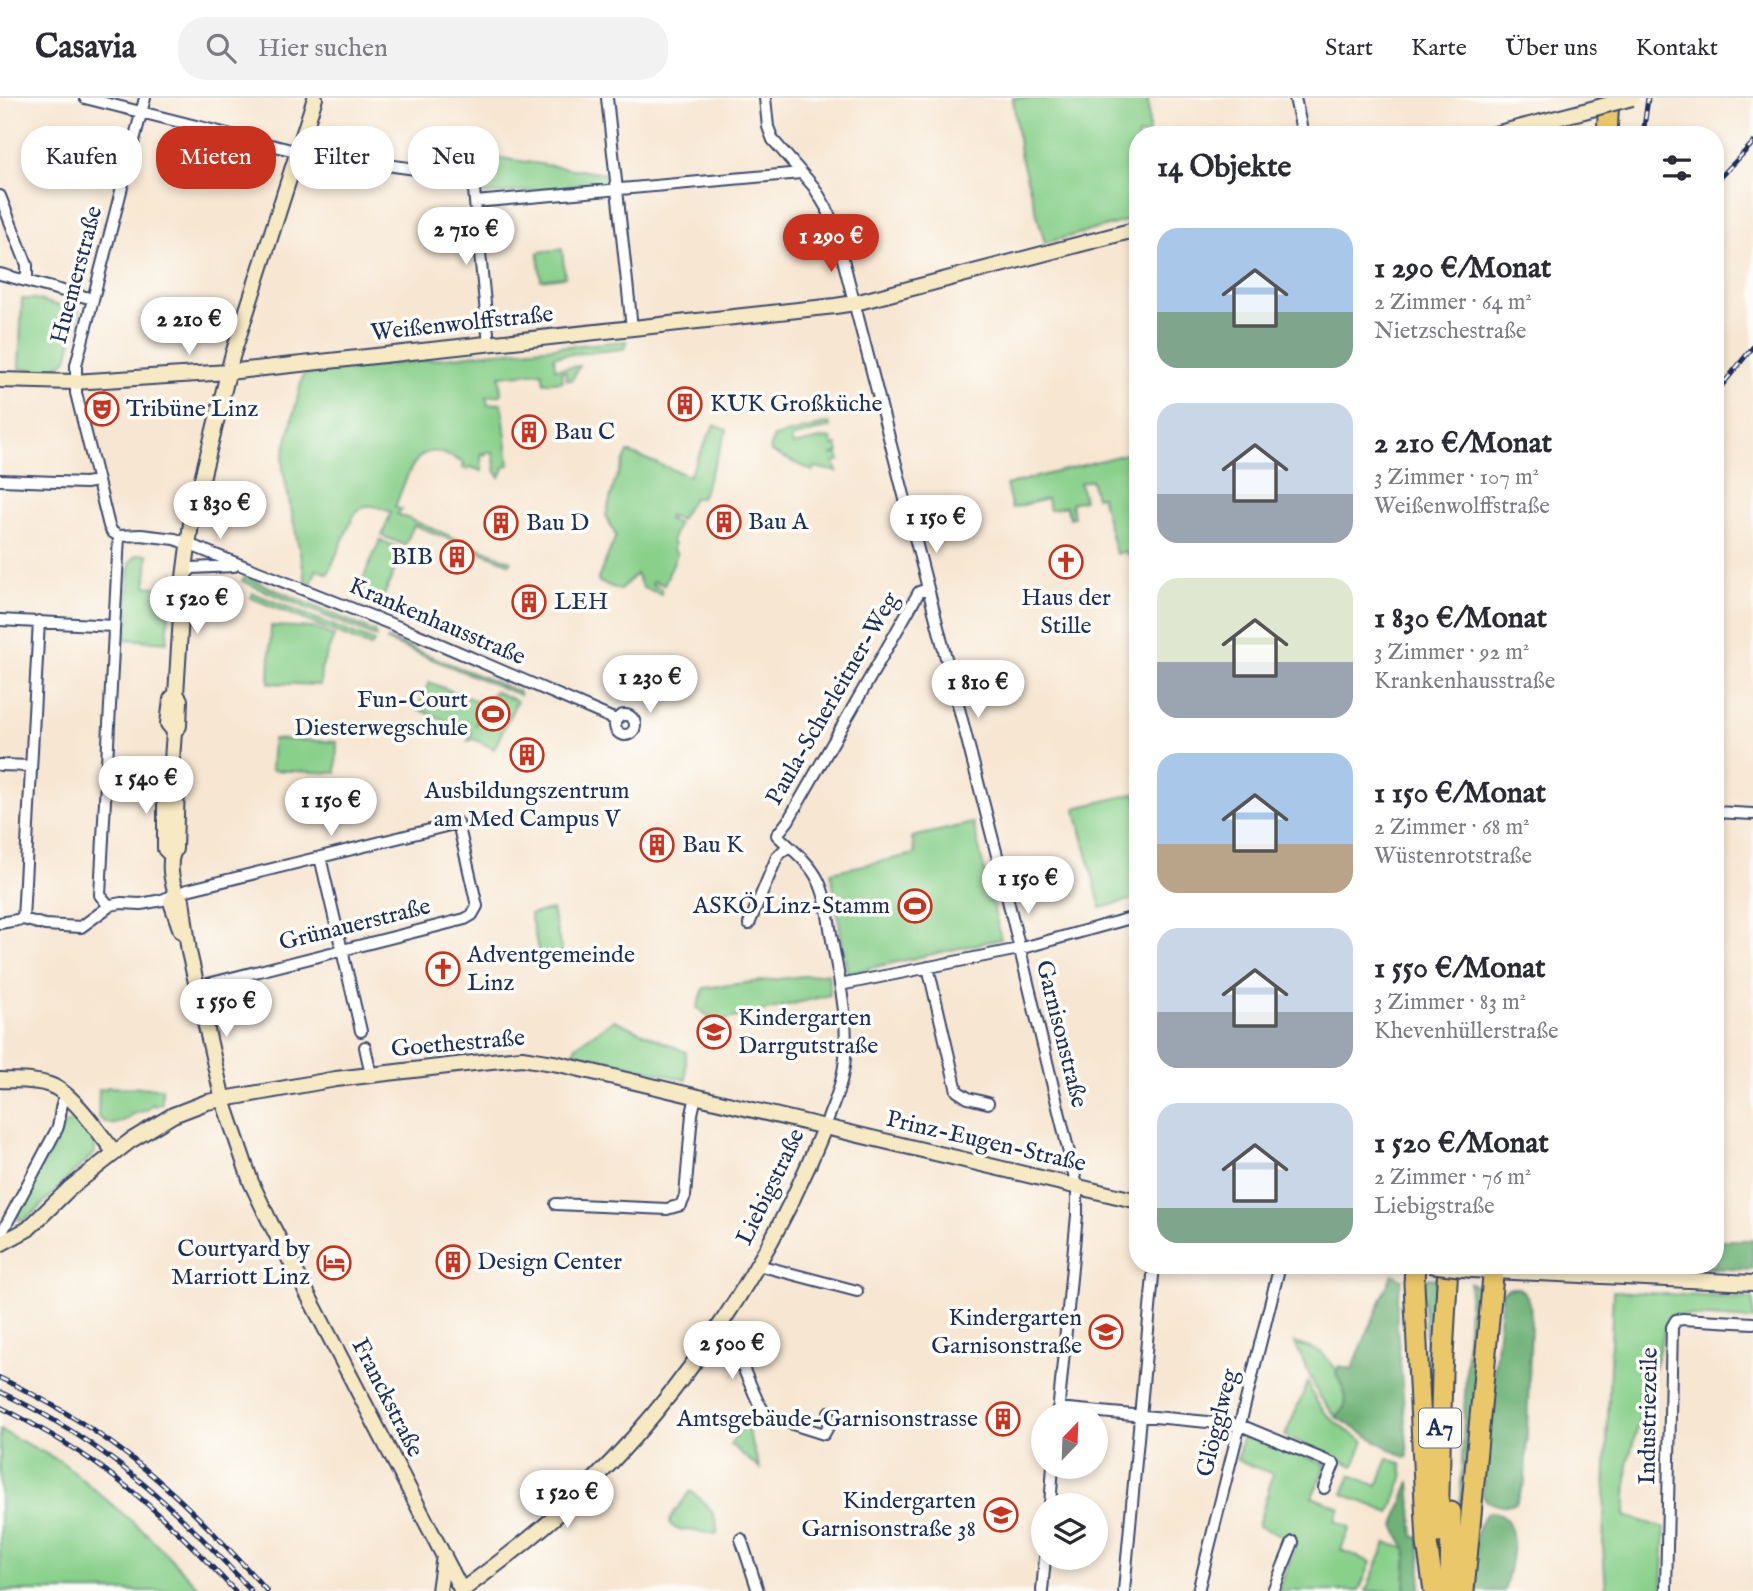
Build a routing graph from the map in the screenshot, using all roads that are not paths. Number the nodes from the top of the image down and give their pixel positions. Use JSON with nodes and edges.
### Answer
{"nodes":[{"id":1,"x":85,"y":98,"type":"edge"},
{"id":2,"x":145,"y":98,"type":"edge"},
{"id":3,"x":315,"y":98,"type":"edge"},
{"id":4,"x":607,"y":98,"type":"edge"},
{"id":5,"x":765,"y":98,"type":"edge"},
{"id":6,"x":1295,"y":98,"type":"edge"},
{"id":7,"x":1609,"y":98,"type":"edge"},
{"id":8,"x":1632,"y":98,"type":"edge"},
{"id":9,"x":1590,"y":104,"type":"edge"},
{"id":10,"x":141,"y":112,"type":"junction"},
{"id":11,"x":305,"y":126,"type":"edge"},
{"id":12,"x":1301,"y":126,"type":"edge"},
{"id":13,"x":1520,"y":126,"type":"edge"},
{"id":14,"x":1593,"y":126,"type":"edge"},
{"id":15,"x":1608,"y":126,"type":"edge"},
{"id":16,"x":290,"y":149,"type":"edge"},
{"id":17,"x":394,"y":165,"type":"edge"},
{"id":18,"x":290,"y":173,"type":"edge"},
{"id":19,"x":801,"y":173,"type":"junction"},
{"id":20,"x":616,"y":188,"type":"junction"},
{"id":21,"x":0,"y":197,"type":"edge"},
{"id":22,"x":475,"y":202,"type":"junction"},
{"id":23,"x":1129,"y":231,"type":"edge"},
{"id":24,"x":0,"y":274,"type":"edge"},
{"id":25,"x":27,"y":280,"type":"junction"},
{"id":26,"x":93,"y":299,"type":"junction"},
{"id":27,"x":855,"y":303,"type":"junction"},
{"id":28,"x":632,"y":328,"type":"junction"},
{"id":29,"x":489,"y":344,"type":"junction"},
{"id":30,"x":228,"y":372,"type":"junction"},
{"id":31,"x":0,"y":380,"type":"edge"},
{"id":32,"x":74,"y":382,"type":"junction"},
{"id":33,"x":0,"y":480,"type":"edge"},
{"id":34,"x":96,"y":481,"type":"junction"},
{"id":35,"x":119,"y":536,"type":"junction"},
{"id":36,"x":188,"y":544,"type":"junction"},
{"id":37,"x":240,"y":566,"type":"junction"},
{"id":38,"x":184,"y":576,"type":"junction"},
{"id":39,"x":928,"y":589,"type":"junction"},
{"id":40,"x":0,"y":620,"type":"edge"},
{"id":41,"x":39,"y":621,"type":"junction"},
{"id":42,"x":114,"y":626,"type":"junction"},
{"id":43,"x":616,"y":720,"type":"dead end"},
{"id":44,"x":0,"y":765,"type":"edge"},
{"id":45,"x":31,"y":766,"type":"junction"},
{"id":46,"x":1724,"y":812,"type":"edge"},
{"id":47,"x":1753,"y":814,"type":"edge"},
{"id":48,"x":788,"y":846,"type":"junction"},
{"id":49,"x":320,"y":857,"type":"junction"},
{"id":50,"x":176,"y":894,"type":"junction"},
{"id":51,"x":109,"y":906,"type":"junction"},
{"id":52,"x":1129,"y":918,"type":"edge"},
{"id":53,"x":23,"y":919,"type":"junction"},
{"id":54,"x":0,"y":923,"type":"edge"},
{"id":55,"x":749,"y":924,"type":"dead end"},
{"id":56,"x":1019,"y":949,"type":"junction"},
{"id":57,"x":342,"y":950,"type":"junction"},
{"id":58,"x":928,"y":967,"type":"junction"},
{"id":59,"x":840,"y":985,"type":"junction"},
{"id":60,"x":196,"y":987,"type":"junction"},
{"id":61,"x":360,"y":1028,"type":"dead end"},
{"id":62,"x":365,"y":1047,"type":"dead end"},
{"id":63,"x":371,"y":1074,"type":"junction"},
{"id":64,"x":0,"y":1080,"type":"edge"},
{"id":65,"x":66,"y":1095,"type":"junction"},
{"id":66,"x":696,"y":1096,"type":"junction"},
{"id":67,"x":223,"y":1100,"type":"junction"},
{"id":68,"x":988,"y":1103,"type":"dead end"},
{"id":69,"x":80,"y":1111,"type":"junction"},
{"id":70,"x":60,"y":1116,"type":"junction"},
{"id":71,"x":824,"y":1128,"type":"junction"},
{"id":72,"x":115,"y":1153,"type":"junction"},
{"id":73,"x":1077,"y":1186,"type":"junction"},
{"id":74,"x":1129,"y":1199,"type":"edge"},
{"id":75,"x":556,"y":1204,"type":"dead end"},
{"id":76,"x":0,"y":1236,"type":"edge"},
{"id":77,"x":0,"y":1244,"type":"edge"},
{"id":78,"x":758,"y":1265,"type":"junction"},
{"id":79,"x":1153,"y":1274,"type":"edge"},
{"id":80,"x":1278,"y":1274,"type":"edge"},
{"id":81,"x":1415,"y":1274,"type":"edge"},
{"id":82,"x":1447,"y":1274,"type":"edge"},
{"id":83,"x":1465,"y":1274,"type":"edge"},
{"id":84,"x":1493,"y":1274,"type":"edge"},
{"id":85,"x":1540,"y":1274,"type":"edge"},
{"id":86,"x":1753,"y":1283,"type":"edge"},
{"id":87,"x":856,"y":1291,"type":"dead end"},
{"id":88,"x":1753,"y":1323,"type":"edge"},
{"id":89,"x":710,"y":1340,"type":"junction"},
{"id":90,"x":1059,"y":1402,"type":"edge"},
{"id":91,"x":829,"y":1412,"type":"dead end"},
{"id":92,"x":1108,"y":1414,"type":"edge"},
{"id":93,"x":1141,"y":1416,"type":"junction"},
{"id":94,"x":1240,"y":1425,"type":"junction"},
{"id":95,"x":1324,"y":1488,"type":"dead end"},
{"id":96,"x":741,"y":1539,"type":"dead end"},
{"id":97,"x":1293,"y":1542,"type":"dead end"},
{"id":98,"x":444,"y":1555,"type":"junction"},
{"id":99,"x":1044,"y":1570,"type":"edge"},
{"id":100,"x":439,"y":1591,"type":"edge"},
{"id":101,"x":462,"y":1591,"type":"edge"},
{"id":102,"x":758,"y":1591,"type":"edge"},
{"id":103,"x":1042,"y":1591,"type":"edge"},
{"id":104,"x":1125,"y":1591,"type":"edge"},
{"id":105,"x":1198,"y":1591,"type":"edge"},
{"id":106,"x":1273,"y":1591,"type":"edge"},
{"id":107,"x":1436,"y":1591,"type":"edge"},
{"id":108,"x":1450,"y":1591,"type":"edge"},
{"id":109,"x":1464,"y":1591,"type":"edge"},
{"id":110,"x":1667,"y":1591,"type":"edge"}],
"edges":[{"from":1,"to":10,"type":"street"},
{"from":2,"to":10,"type":"street","name":"Huemerstraße"},
{"from":3,"to":11,"type":"main road","name":"Franckstraße"},
{"from":4,"to":20,"type":"street"},
{"from":5,"to":19,"type":"street","name":"Garnisonstraße"},
{"from":6,"to":12,"type":"street"},
{"from":7,"to":15,"type":"highway"},
{"from":8,"to":9,"type":"main road","bridge":true},
{"from":9,"to":13,"type":"main road"},
{"from":9,"to":14,"type":"highway"},
{"from":10,"to":16,"type":"street"},
{"from":10,"to":26,"type":"street","name":"Huemerstraße"},
{"from":17,"to":22,"type":"street"},
{"from":18,"to":30,"type":"main road","name":"Franckstraße"},
{"from":19,"to":20,"type":"street"},
{"from":19,"to":27,"type":"street","name":"Garnisonstraße"},
{"from":20,"to":22,"type":"street"},
{"from":20,"to":28,"type":"street"},
{"from":21,"to":25,"type":"street"},
{"from":22,"to":29,"type":"street"},
{"from":23,"to":27,"type":"main road","name":"Weißenwolffstraße"},
{"from":24,"to":25,"type":"street"},
{"from":25,"to":26,"type":"street"},
{"from":26,"to":32,"type":"street","name":"Huemerstraße"},
{"from":27,"to":28,"type":"main road","name":"Weißenwolffstraße"},
{"from":27,"to":39,"type":"street","name":"Garnisonstraße"},
{"from":28,"to":29,"type":"main road","name":"Weißenwolffstraße"},
{"from":29,"to":30,"type":"main road","name":"Weißenwolffstraße"},
{"from":30,"to":32,"type":"main road","name":"Weißenwolffstraße"},
{"from":30,"to":36,"type":"main road","name":"Franckstraße"},
{"from":31,"to":32,"type":"main road","name":"Weißenwolffstraße"},
{"from":32,"to":34,"type":"street"},
{"from":33,"to":34,"type":"street"},
{"from":34,"to":35,"type":"street"},
{"from":35,"to":36,"type":"street","name":"Krankenhausstraße"},
{"from":35,"to":42,"type":"street"},
{"from":36,"to":37,"type":"street","name":"Krankenhausstraße"},
{"from":36,"to":38,"type":"main road","name":"Franckstraße"},
{"from":37,"to":38,"type":"street","name":"Krankenhausstraße"},
{"from":37,"to":43,"type":"street","name":"Krankenhausstraße"},
{"from":38,"to":50,"type":"main road","name":"Franckstraße"},
{"from":39,"to":48,"type":"street","name":"Paula-Scherleitner-Weg"},
{"from":39,"to":56,"type":"street","name":"Garnisonstraße"},
{"from":40,"to":41,"type":"street"},
{"from":41,"to":42,"type":"street"},
{"from":41,"to":45,"type":"street"},
{"from":42,"to":51,"type":"street"},
{"from":44,"to":45,"type":"street"},
{"from":45,"to":53,"type":"street"},
{"from":46,"to":47,"type":"street"},
{"from":48,"to":55,"type":"street"},
{"from":48,"to":59,"type":"street"},
{"from":49,"to":50,"type":"street"},
{"from":49,"to":57,"type":"street"},
{"from":49,"to":57,"type":"street","name":"Grünauerstraße"},
{"from":50,"to":51,"type":"street"},
{"from":50,"to":60,"type":"main road","name":"Franckstraße"},
{"from":51,"to":53,"type":"street"},
{"from":52,"to":56,"type":"street"},
{"from":53,"to":54,"type":"street"},
{"from":56,"to":58,"type":"street"},
{"from":56,"to":73,"type":"street","name":"Garnisonstraße"},
{"from":57,"to":60,"type":"street","name":"Grünauerstraße"},
{"from":57,"to":61,"type":"street"},
{"from":58,"to":59,"type":"street"},
{"from":58,"to":68,"type":"street"},
{"from":59,"to":71,"type":"street"},
{"from":60,"to":67,"type":"main road","name":"Franckstraße"},
{"from":62,"to":63,"type":"street"},
{"from":63,"to":66,"type":"main road","name":"Goethestraße"},
{"from":63,"to":67,"type":"main road","name":"Goethestraße"},
{"from":64,"to":65,"type":"main road"},
{"from":65,"to":69,"type":"main road"},
{"from":65,"to":70,"type":"street"},
{"from":66,"to":71,"type":"main road","name":"Goethestraße"},
{"from":66,"to":75,"type":"street"},
{"from":67,"to":72,"type":"main road","name":"Goethestraße"},
{"from":67,"to":98,"type":"main road","name":"Franckstraße"},
{"from":69,"to":70,"type":"street"},
{"from":69,"to":72,"type":"main road"},
{"from":70,"to":76,"type":"street"},
{"from":71,"to":73,"type":"main road","name":"Prinz-Eugen-Straße"},
{"from":71,"to":78,"type":"main road","name":"Liebigstraße"},
{"from":72,"to":77,"type":"main road","name":"Goethestraße"},
{"from":73,"to":74,"type":"main road","name":"Prinz-Eugen-Straße"},
{"from":73,"to":90,"type":"street","name":"Garnisonstraße"},
{"from":78,"to":87,"type":"street","name":"Liebigstraße"},
{"from":78,"to":89,"type":"main road","name":"Liebigstraße"},
{"from":79,"to":93,"type":"street"},
{"from":80,"to":94,"type":"street","name":"Glögglweg"},
{"from":81,"to":107,"type":"highway"},
{"from":82,"to":107,"type":"highway","number":"A7"},
{"from":83,"to":108,"type":"highway","number":"A7"},
{"from":84,"to":109,"type":"highway"},
{"from":85,"to":86,"type":"main road"},
{"from":88,"to":110,"type":"street","name":"Industriezeile"},
{"from":89,"to":91,"type":"street"},
{"from":89,"to":101,"type":"main road","name":"Liebigstraße"},
{"from":92,"to":93,"type":"street"},
{"from":93,"to":94,"type":"street"},
{"from":93,"to":104,"type":"street"},
{"from":94,"to":95,"type":"street"},
{"from":94,"to":105,"type":"street","name":"Glögglweg"},
{"from":96,"to":102,"type":"street"},
{"from":97,"to":106,"type":"street"},
{"from":98,"to":100,"type":"main road"},
{"from":98,"to":101,"type":"main road","name":"Franckstraße"},
{"from":99,"to":103,"type":"street"}]}
